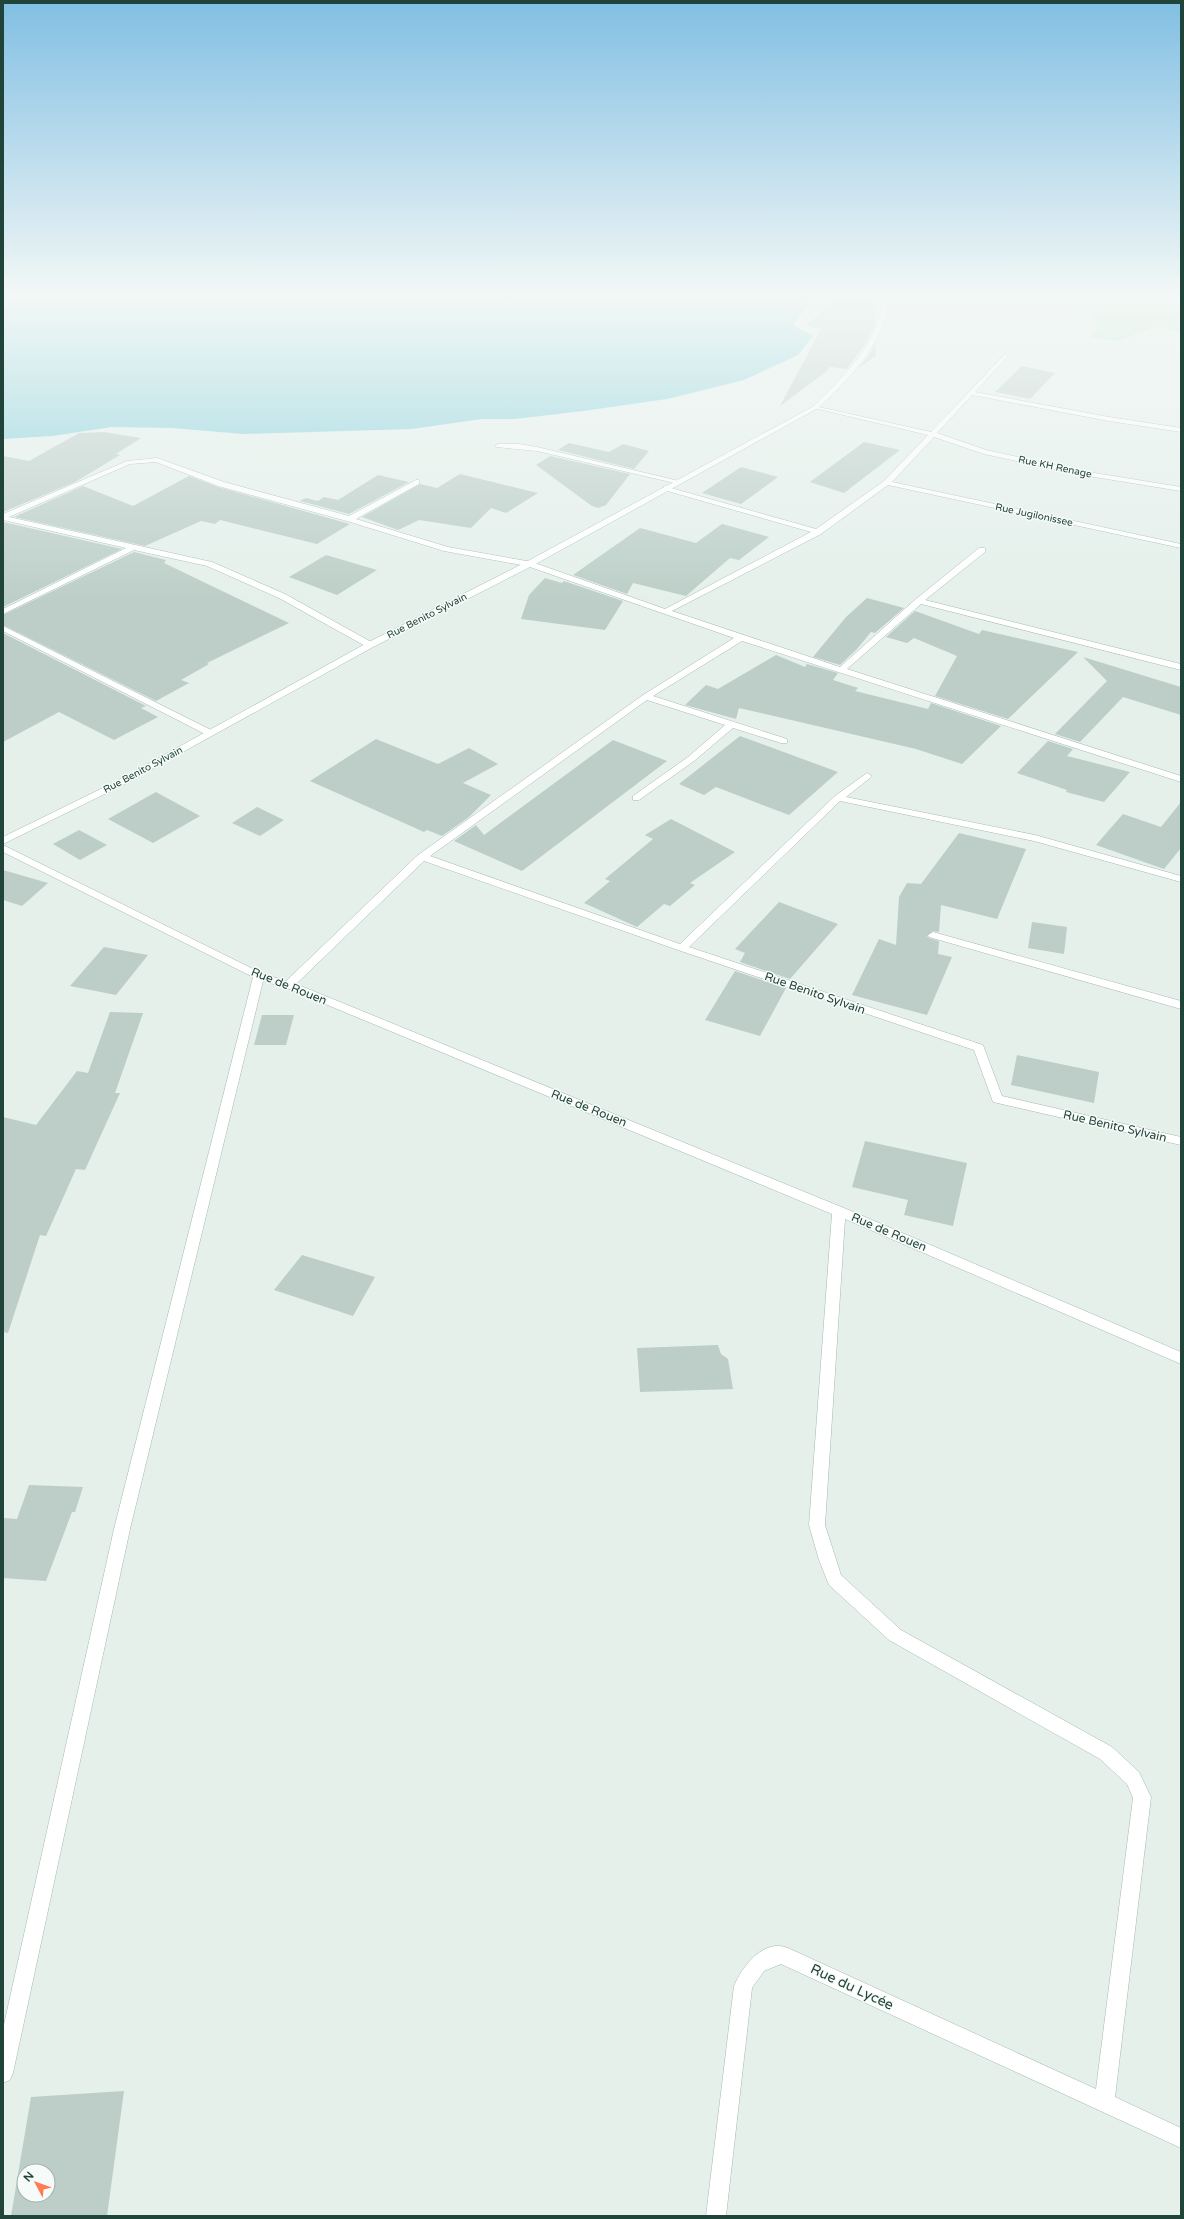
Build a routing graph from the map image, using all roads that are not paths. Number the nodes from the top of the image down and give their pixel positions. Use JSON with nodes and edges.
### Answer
{"nodes":[{"id":1,"x":827,"y":397,"type":"edge"},
{"id":2,"x":969,"y":397,"type":"edge"},
{"id":3,"x":991,"y":397,"type":"edge"},
{"id":4,"x":816,"y":407,"type":"junction"},
{"id":5,"x":1181,"y":430,"type":"edge"},
{"id":6,"x":932,"y":434,"type":"junction"},
{"id":7,"x":498,"y":446,"type":"dead end"},
{"id":8,"x":416,"y":482,"type":"dead end"},
{"id":9,"x":679,"y":482,"type":"junction"},
{"id":10,"x":886,"y":483,"type":"junction"},
{"id":11,"x":667,"y":488,"type":"junction"},
{"id":12,"x":1181,"y":489,"type":"edge"},
{"id":13,"x":3,"y":518,"type":"edge"},
{"id":14,"x":350,"y":519,"type":"junction"},
{"id":15,"x":818,"y":532,"type":"junction"},
{"id":16,"x":1181,"y":546,"type":"edge"},
{"id":17,"x":133,"y":547,"type":"junction"},
{"id":18,"x":982,"y":550,"type":"dead end"},
{"id":19,"x":529,"y":564,"type":"junction"},
{"id":20,"x":919,"y":601,"type":"junction"},
{"id":21,"x":3,"y":612,"type":"edge"},
{"id":22,"x":665,"y":612,"type":"junction"},
{"id":23,"x":3,"y":628,"type":"edge"},
{"id":24,"x":741,"y":638,"type":"junction"},
{"id":25,"x":370,"y":645,"type":"junction"},
{"id":26,"x":1181,"y":667,"type":"edge"},
{"id":27,"x":841,"y":670,"type":"junction"},
{"id":28,"x":646,"y":697,"type":"junction"},
{"id":29,"x":732,"y":724,"type":"junction"},
{"id":30,"x":210,"y":733,"type":"junction"},
{"id":31,"x":784,"y":741,"type":"dead end"},
{"id":32,"x":867,"y":776,"type":"dead end"},
{"id":33,"x":1181,"y":779,"type":"edge"},
{"id":34,"x":636,"y":798,"type":"dead end"},
{"id":35,"x":838,"y":798,"type":"junction"},
{"id":36,"x":3,"y":841,"type":"edge"},
{"id":37,"x":3,"y":848,"type":"edge"},
{"id":38,"x":422,"y":857,"type":"junction"},
{"id":39,"x":1181,"y":879,"type":"edge"},
{"id":40,"x":933,"y":935,"type":"dead end"},
{"id":41,"x":682,"y":948,"type":"junction"},
{"id":42,"x":259,"y":976,"type":"junction"},
{"id":43,"x":288,"y":985,"type":"junction"},
{"id":44,"x":1181,"y":1006,"type":"edge"},
{"id":45,"x":1181,"y":1141,"type":"edge"},
{"id":46,"x":839,"y":1211,"type":"junction"},
{"id":47,"x":1181,"y":1358,"type":"edge"},
{"id":48,"x":3,"y":2073,"type":"edge"},
{"id":49,"x":1104,"y":2103,"type":"junction"},
{"id":50,"x":1181,"y":2138,"type":"edge"},
{"id":51,"x":716,"y":2216,"type":"edge"}],
"edges":[{"from":1,"to":4,"type":"street","name":"Rue Benito Sylvain"},
{"from":2,"to":6,"type":"street"},
{"from":3,"to":5,"type":"street"},
{"from":4,"to":6,"type":"street","name":"Rue KH Renage"},
{"from":4,"to":9,"type":"street","name":"Rue Benito Sylvain"},
{"from":6,"to":10,"type":"street"},
{"from":6,"to":12,"type":"street","name":"Rue KH Renage"},
{"from":7,"to":9,"type":"street"},
{"from":8,"to":14,"type":"street"},
{"from":9,"to":11,"type":"street","name":"Rue Benito Sylvain"},
{"from":10,"to":15,"type":"street"},
{"from":10,"to":16,"type":"street","name":"Rue Jugilonissee"},
{"from":11,"to":15,"type":"street"},
{"from":11,"to":19,"type":"street","name":"Rue Benito Sylvain"},
{"from":13,"to":14,"type":"street"},
{"from":13,"to":17,"type":"street"},
{"from":14,"to":19,"type":"street"},
{"from":15,"to":22,"type":"street"},
{"from":17,"to":21,"type":"street"},
{"from":17,"to":25,"type":"street"},
{"from":18,"to":20,"type":"street"},
{"from":19,"to":22,"type":"street"},
{"from":19,"to":25,"type":"street","name":"Rue Benito Sylvain"},
{"from":20,"to":26,"type":"street"},
{"from":20,"to":27,"type":"street"},
{"from":22,"to":24,"type":"street"},
{"from":23,"to":30,"type":"street"},
{"from":24,"to":27,"type":"street"},
{"from":24,"to":28,"type":"street"},
{"from":25,"to":30,"type":"street","name":"Rue Benito Sylvain"},
{"from":27,"to":33,"type":"street"},
{"from":28,"to":29,"type":"street"},
{"from":28,"to":38,"type":"street"},
{"from":29,"to":31,"type":"street"},
{"from":29,"to":34,"type":"street"},
{"from":30,"to":36,"type":"street","name":"Rue Benito Sylvain"},
{"from":32,"to":35,"type":"street"},
{"from":35,"to":39,"type":"street"},
{"from":35,"to":41,"type":"street"},
{"from":37,"to":42,"type":"street","name":"Rue de Rouen"},
{"from":38,"to":41,"type":"street","name":"Rue Benito Sylvain"},
{"from":38,"to":43,"type":"street"},
{"from":40,"to":44,"type":"street"},
{"from":41,"to":45,"type":"street","name":"Rue Benito Sylvain"},
{"from":42,"to":43,"type":"street","name":"Rue de Rouen"},
{"from":42,"to":48,"type":"street"},
{"from":43,"to":46,"type":"street","name":"Rue de Rouen"},
{"from":46,"to":47,"type":"street","name":"Rue de Rouen"},
{"from":46,"to":49,"type":"street"},
{"from":49,"to":50,"type":"street","name":"Rue du Lycée"},
{"from":49,"to":51,"type":"street","name":"Rue du Lycée"}]}
